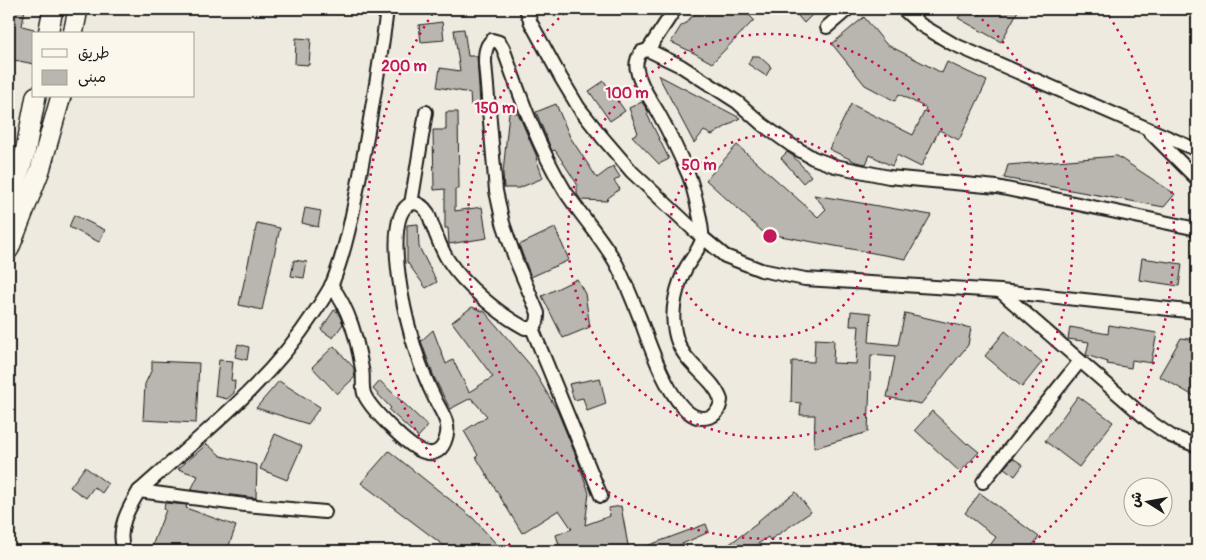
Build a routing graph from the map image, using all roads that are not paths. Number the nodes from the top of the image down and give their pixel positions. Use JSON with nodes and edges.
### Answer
{"nodes":[{"id":1,"x":53,"y":9,"type":"edge"},
{"id":2,"x":78,"y":9,"type":"edge"},
{"id":3,"x":387,"y":9,"type":"edge"},
{"id":4,"x":526,"y":9,"type":"edge"},
{"id":5,"x":675,"y":9,"type":"edge"},
{"id":6,"x":848,"y":9,"type":"edge"},
{"id":7,"x":903,"y":9,"type":"edge"},
{"id":8,"x":827,"y":27,"type":"dead end"},
{"id":9,"x":48,"y":32,"type":"edge"},
{"id":10,"x":73,"y":32,"type":"edge"},
{"id":11,"x":648,"y":50,"type":"junction"},
{"id":12,"x":36,"y":98,"type":"edge"},
{"id":13,"x":60,"y":98,"type":"edge"},
{"id":14,"x":426,"y":112,"type":"dead end"},
{"id":15,"x":31,"y":122,"type":"junction"},
{"id":16,"x":1145,"y":127,"type":"junction"},
{"id":17,"x":1197,"y":150,"type":"edge"},
{"id":18,"x":9,"y":164,"type":"edge"},
{"id":19,"x":1197,"y":179,"type":"edge"},
{"id":20,"x":9,"y":203,"type":"edge"},
{"id":21,"x":411,"y":204,"type":"junction"},
{"id":22,"x":1197,"y":229,"type":"edge"},
{"id":23,"x":702,"y":238,"type":"junction"},
{"id":24,"x":9,"y":249,"type":"edge"},
{"id":25,"x":331,"y":285,"type":"junction"},
{"id":26,"x":1000,"y":291,"type":"junction"},
{"id":27,"x":1197,"y":312,"type":"edge"},
{"id":28,"x":532,"y":328,"type":"junction"},
{"id":29,"x":1080,"y":361,"type":"junction"},
{"id":30,"x":1197,"y":446,"type":"edge"},
{"id":31,"x":982,"y":482,"type":"dead end"},
{"id":32,"x":138,"y":491,"type":"junction"},
{"id":33,"x":601,"y":496,"type":"dead end"},
{"id":34,"x":325,"y":512,"type":"dead end"},
{"id":35,"x":124,"y":551,"type":"edge"}],
"edges":[{"from":1,"to":9,"type":"highway"},
{"from":2,"to":10,"type":"highway"},
{"from":3,"to":25,"type":"street"},
{"from":4,"to":23,"type":"street"},
{"from":5,"to":11,"type":"street"},
{"from":6,"to":8,"type":"street"},
{"from":7,"to":16,"type":"street"},
{"from":11,"to":22,"type":"street"},
{"from":11,"to":23,"type":"street"},
{"from":12,"to":15,"type":"highway"},
{"from":13,"to":24,"type":"highway"},
{"from":14,"to":21,"type":"street"},
{"from":15,"to":18,"type":"highway"},
{"from":15,"to":20,"type":"highway"},
{"from":16,"to":17,"type":"street"},
{"from":16,"to":19,"type":"street"},
{"from":21,"to":25,"type":"street"},
{"from":21,"to":28,"type":"street"},
{"from":23,"to":26,"type":"street"},
{"from":23,"to":28,"type":"street"},
{"from":25,"to":32,"type":"street"},
{"from":26,"to":27,"type":"street"},
{"from":26,"to":29,"type":"street"},
{"from":28,"to":33,"type":"street"},
{"from":29,"to":30,"type":"street"},
{"from":29,"to":31,"type":"street"},
{"from":32,"to":34,"type":"street"},
{"from":32,"to":35,"type":"street"}]}
